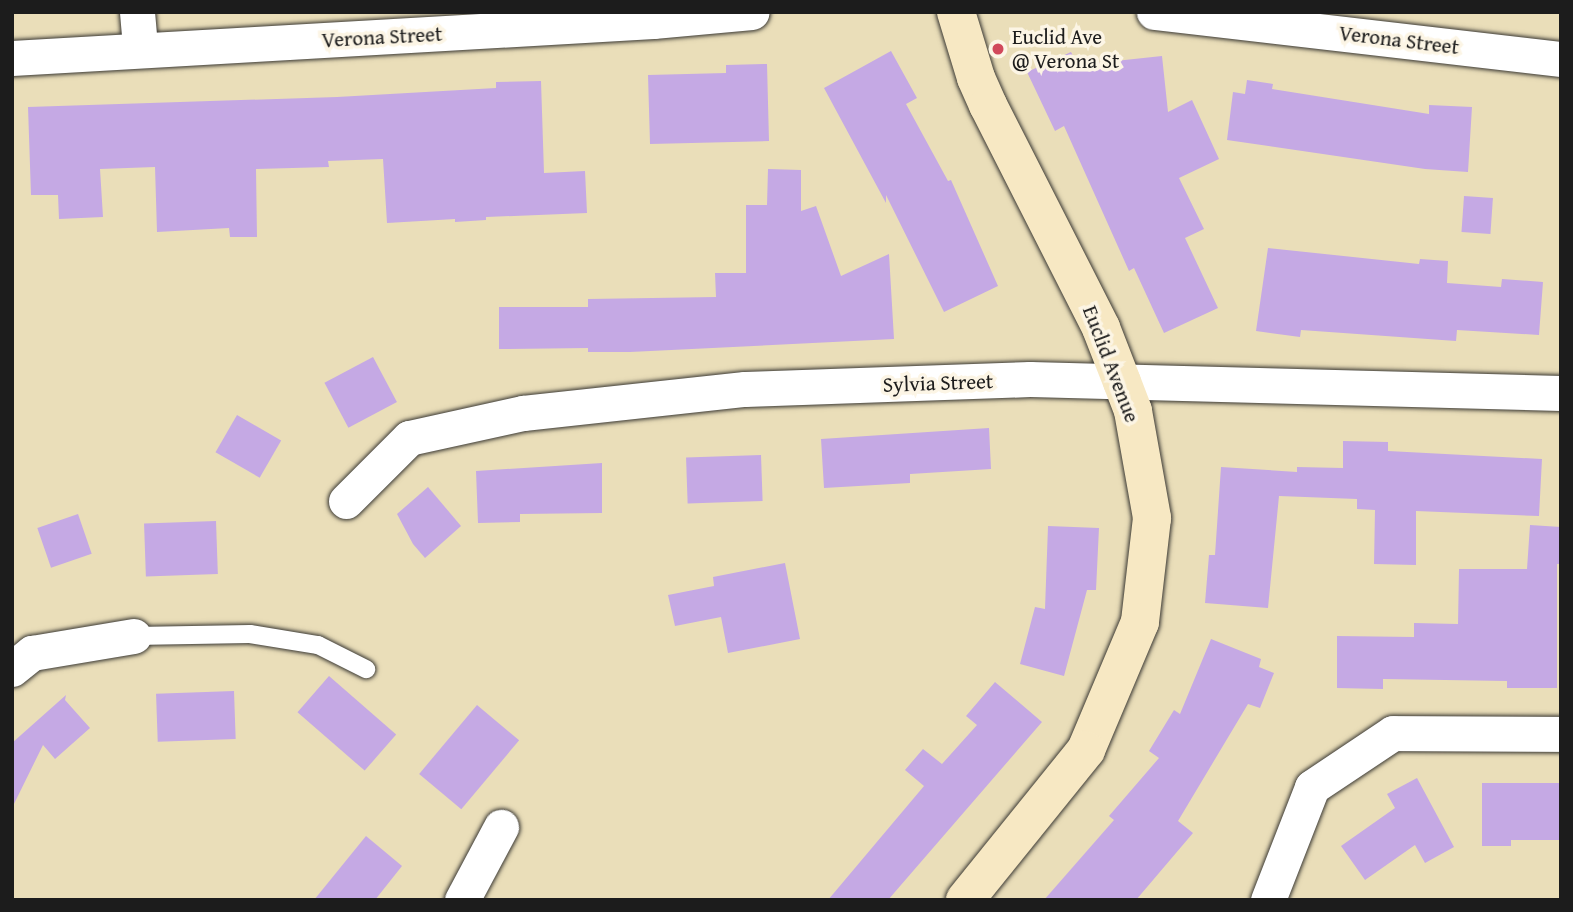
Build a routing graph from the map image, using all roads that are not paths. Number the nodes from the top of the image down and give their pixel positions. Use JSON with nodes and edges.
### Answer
{"nodes":[{"id":1,"x":137,"y":12,"type":"edge"},
{"id":2,"x":752,"y":12,"type":"edge"},
{"id":3,"x":956,"y":12,"type":"edge"},
{"id":4,"x":1154,"y":12,"type":"edge"},
{"id":5,"x":521,"y":21,"type":"edge"},
{"id":6,"x":140,"y":50,"type":"junction"},
{"id":7,"x":12,"y":58,"type":"edge"},
{"id":8,"x":1561,"y":59,"type":"edge"},
{"id":9,"x":1122,"y":382,"type":"junction"},
{"id":10,"x":1561,"y":393,"type":"edge"},
{"id":11,"x":346,"y":502,"type":"dead end"},
{"id":12,"x":134,"y":636,"type":"joint"},
{"id":13,"x":12,"y":669,"type":"edge"},
{"id":14,"x":366,"y":669,"type":"dead end"},
{"id":15,"x":1561,"y":734,"type":"edge"},
{"id":16,"x":501,"y":827,"type":"dead end"},
{"id":17,"x":1271,"y":899,"type":"edge"},
{"id":18,"x":462,"y":900,"type":"edge"},
{"id":19,"x":965,"y":900,"type":"edge"}],
"edges":[{"from":1,"to":6,"type":"street"},
{"from":2,"to":5,"type":"street","name":"Verona Street"},
{"from":3,"to":9,"type":"street","name":"Euclid Avenue"},
{"from":4,"to":8,"type":"street","name":"Verona Street"},
{"from":5,"to":6,"type":"street","name":"Verona Street"},
{"from":6,"to":7,"type":"street","name":"Verona Street"},
{"from":9,"to":10,"type":"street","name":"Sylvia Street"},
{"from":9,"to":11,"type":"street","name":"Sylvia Street"},
{"from":9,"to":19,"type":"street","name":"Euclid Avenue"},
{"from":12,"to":13,"type":"street"},
{"from":12,"to":14,"type":"lane"},
{"from":15,"to":17,"type":"street"},
{"from":16,"to":18,"type":"street"}]}
